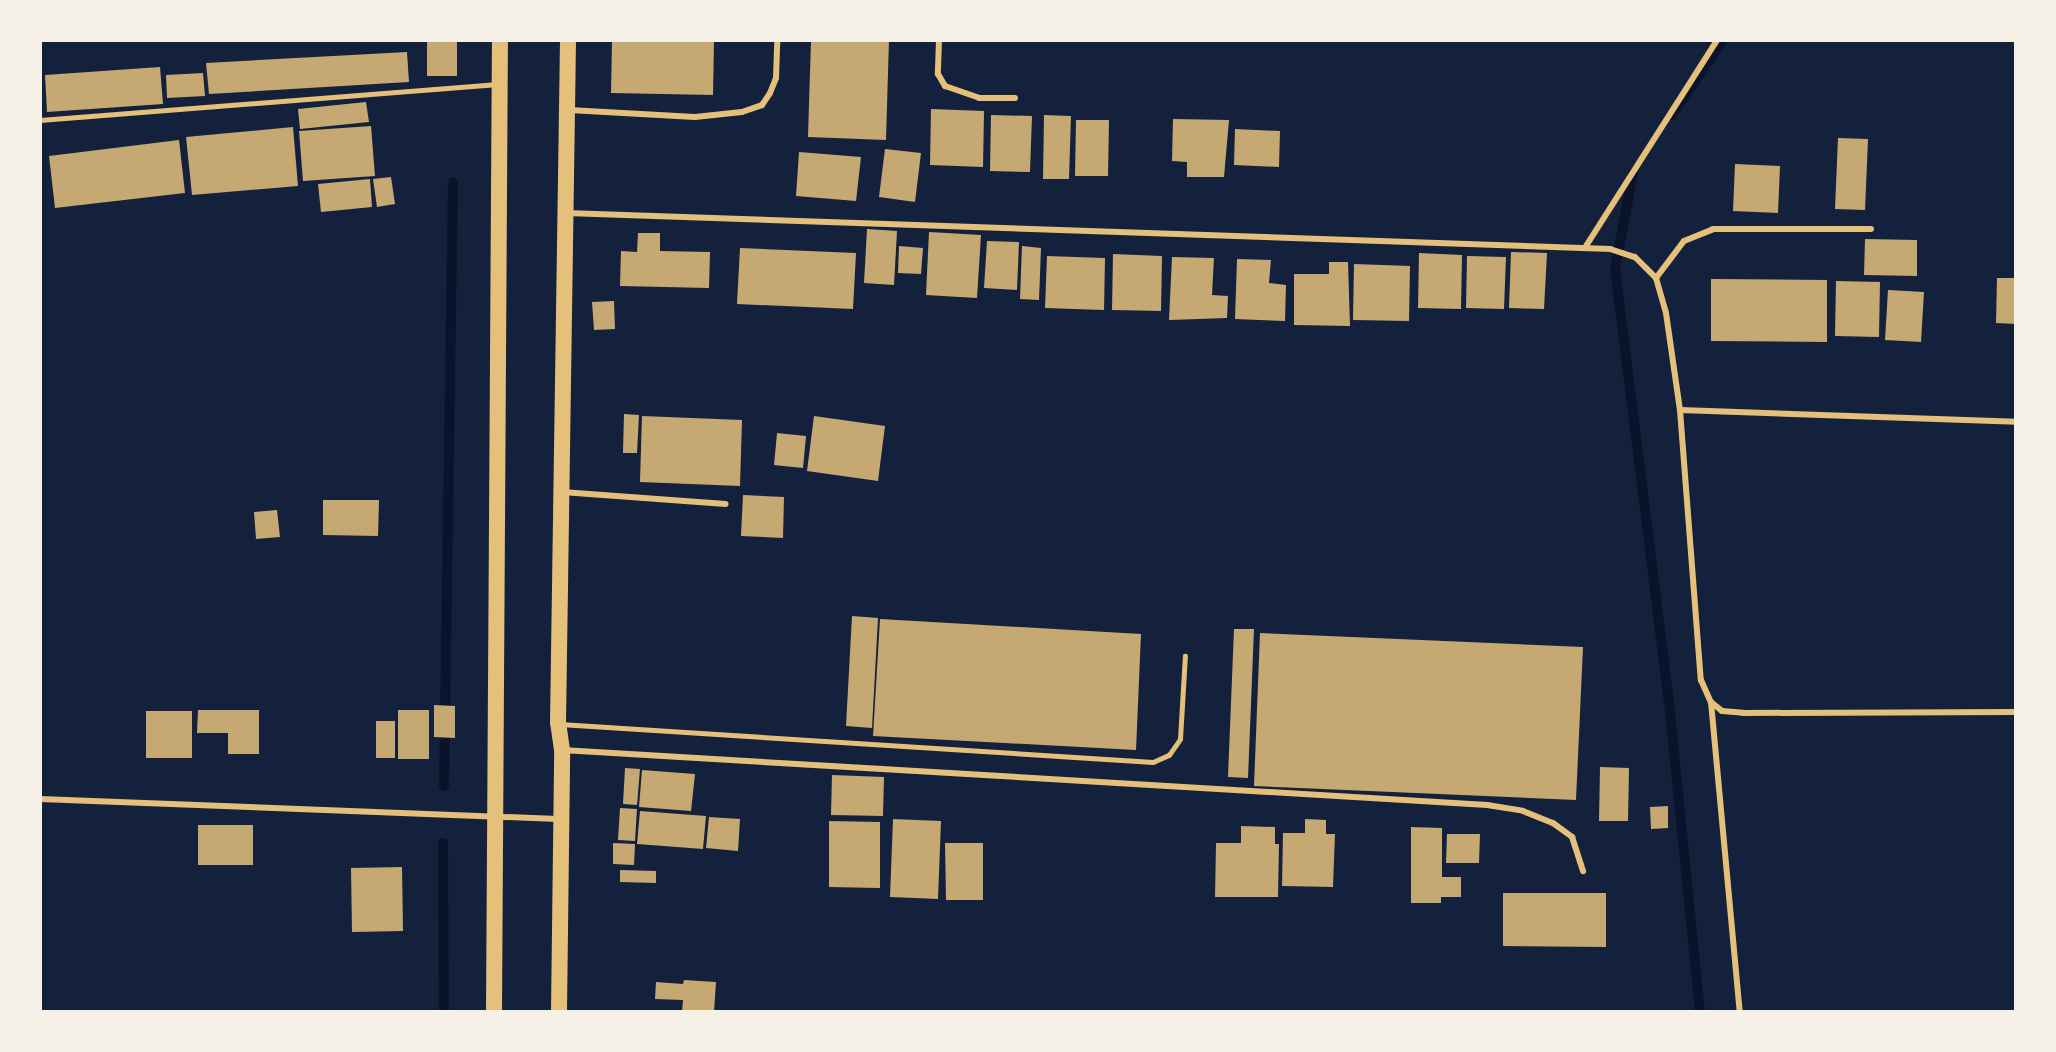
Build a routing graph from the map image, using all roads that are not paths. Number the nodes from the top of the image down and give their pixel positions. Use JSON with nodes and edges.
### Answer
{"nodes":[{"id":1,"x":500,"y":40,"type":"edge"},
{"id":2,"x":568,"y":40,"type":"edge"},
{"id":3,"x":777,"y":40,"type":"edge"},
{"id":4,"x":939,"y":40,"type":"edge"},
{"id":5,"x":1717,"y":40,"type":"edge"},
{"id":6,"x":499,"y":83,"type":"junction"},
{"id":7,"x":1015,"y":98,"type":"dead end"},
{"id":8,"x":566,"y":110,"type":"junction"},
{"id":9,"x":40,"y":120,"type":"edge"},
{"id":10,"x":563,"y":213,"type":"junction"},
{"id":11,"x":1871,"y":229,"type":"dead end"},
{"id":12,"x":1586,"y":246,"type":"junction"},
{"id":13,"x":1656,"y":278,"type":"junction"},
{"id":14,"x":1680,"y":410,"type":"junction"},
{"id":15,"x":2016,"y":422,"type":"edge"},
{"id":16,"x":560,"y":492,"type":"junction"},
{"id":17,"x":726,"y":504,"type":"dead end"},
{"id":18,"x":1185,"y":656,"type":"dead end"},
{"id":19,"x":1711,"y":702,"type":"junction"},
{"id":20,"x":2016,"y":712,"type":"edge"},
{"id":21,"x":558,"y":723,"type":"junction"},
{"id":22,"x":562,"y":750,"type":"junction"},
{"id":23,"x":40,"y":799,"type":"edge"},
{"id":24,"x":495,"y":816,"type":"junction"},
{"id":25,"x":558,"y":819,"type":"junction"},
{"id":26,"x":1583,"y":872,"type":"dead end"},
{"id":27,"x":494,"y":1011,"type":"edge"},
{"id":28,"x":559,"y":1011,"type":"edge"},
{"id":29,"x":1740,"y":1011,"type":"edge"}],
"edges":[{"from":1,"to":6,"type":"highway"},
{"from":2,"to":8,"type":"highway"},
{"from":3,"to":8,"type":"street"},
{"from":4,"to":7,"type":"street"},
{"from":5,"to":12,"type":"street"},
{"from":6,"to":9,"type":"lane"},
{"from":6,"to":24,"type":"highway"},
{"from":8,"to":10,"type":"highway"},
{"from":10,"to":12,"type":"street"},
{"from":10,"to":16,"type":"highway"},
{"from":11,"to":13,"type":"street"},
{"from":12,"to":13,"type":"street"},
{"from":13,"to":14,"type":"street"},
{"from":14,"to":15,"type":"street"},
{"from":14,"to":19,"type":"street"},
{"from":16,"to":17,"type":"street"},
{"from":16,"to":21,"type":"highway"},
{"from":18,"to":21,"type":"lane"},
{"from":19,"to":20,"type":"street"},
{"from":19,"to":29,"type":"street"},
{"from":21,"to":22,"type":"highway"},
{"from":22,"to":25,"type":"highway"},
{"from":22,"to":26,"type":"street"},
{"from":23,"to":24,"type":"street"},
{"from":24,"to":25,"type":"street"},
{"from":24,"to":27,"type":"highway"},
{"from":25,"to":28,"type":"highway"}]}
